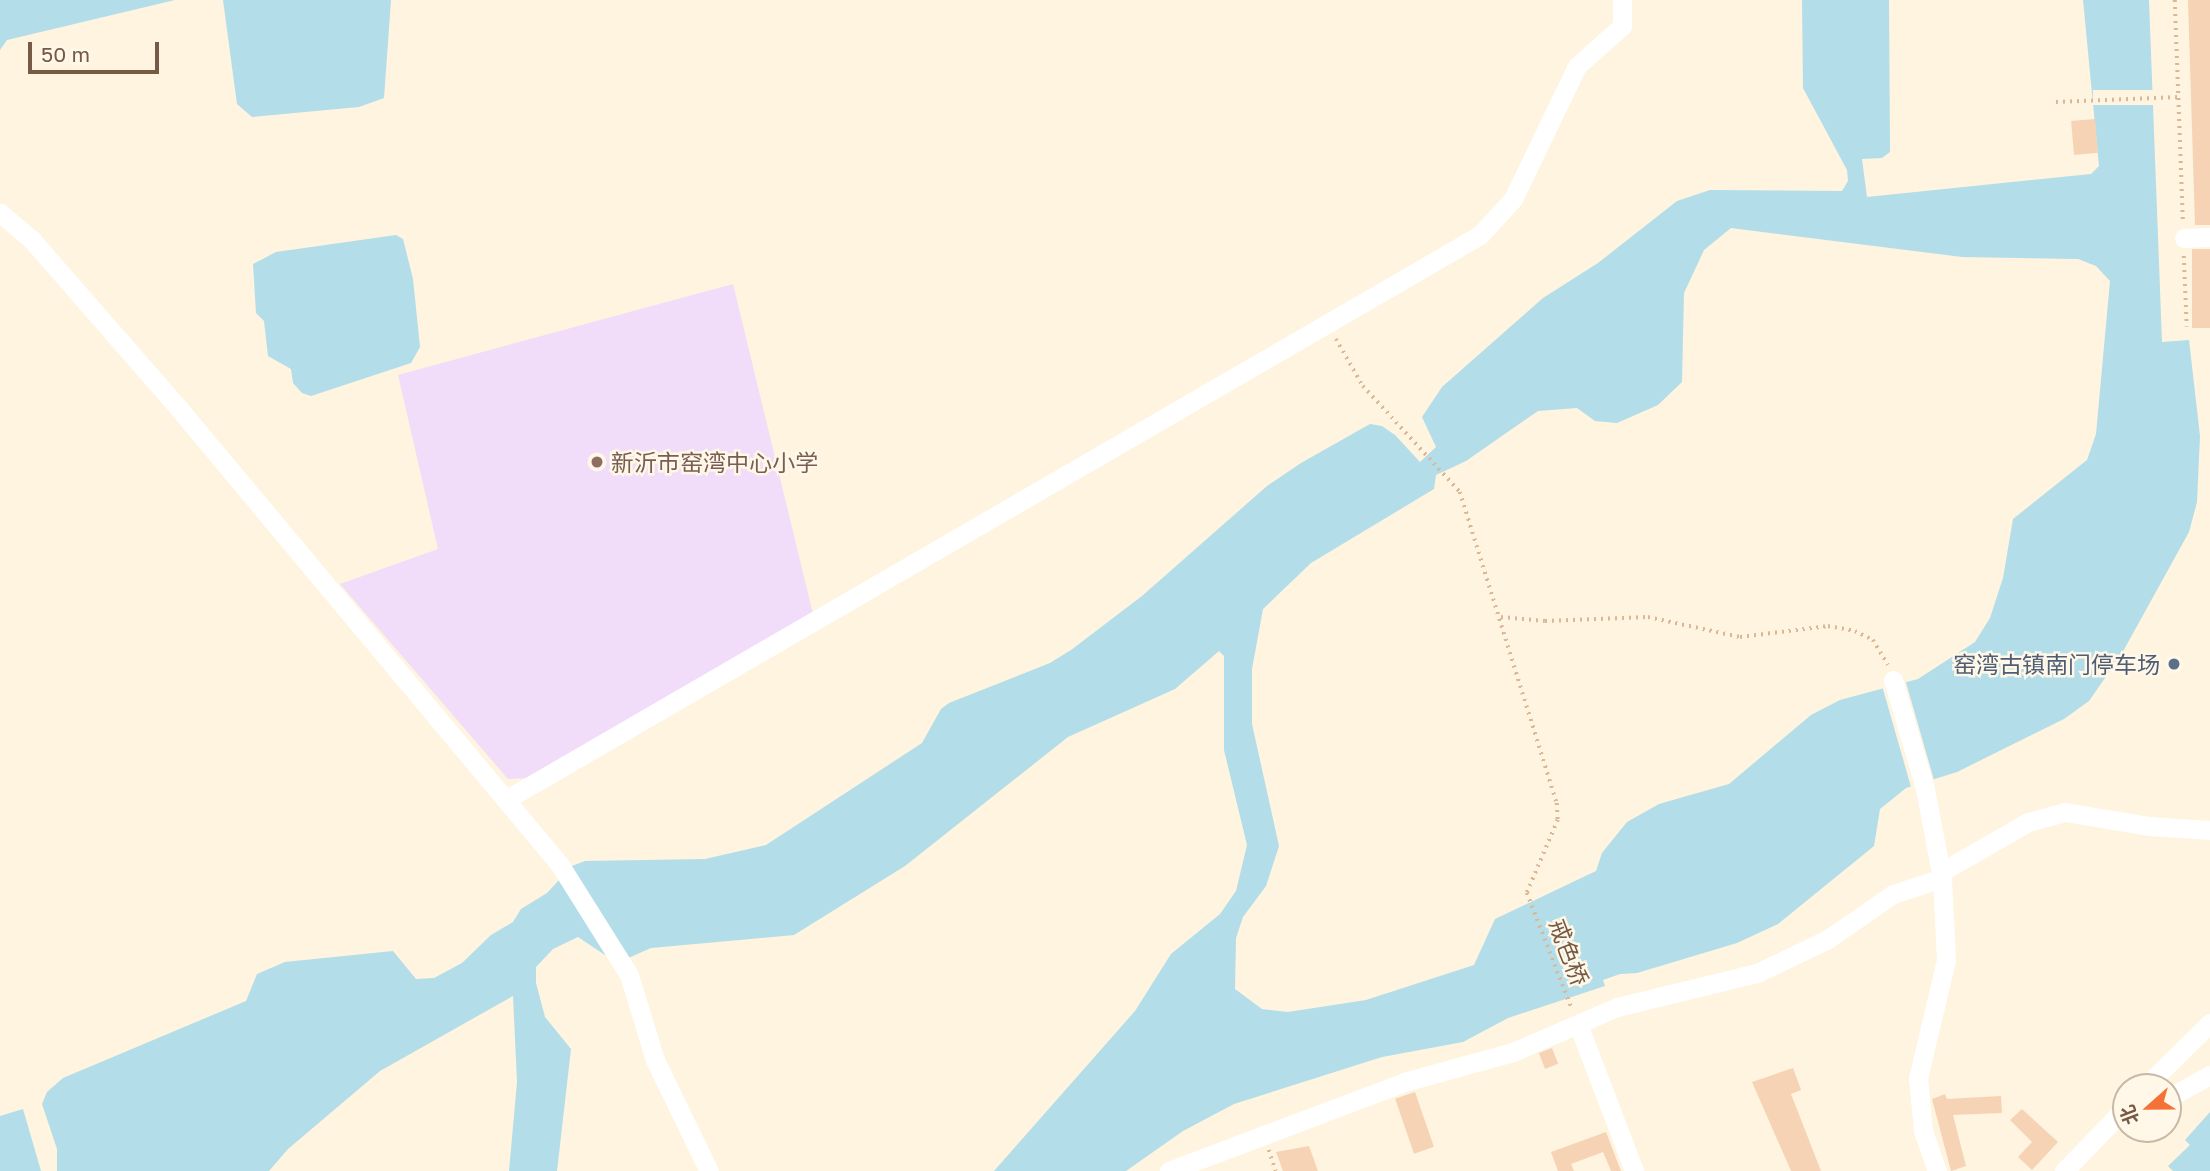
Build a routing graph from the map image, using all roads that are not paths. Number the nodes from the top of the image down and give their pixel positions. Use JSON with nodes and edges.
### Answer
{"nodes":[{"id":1,"x":1622,"y":0,"type":"edge"},
{"id":2,"x":0,"y":213,"type":"edge"},
{"id":3,"x":2210,"y":237,"type":"edge"},
{"id":4,"x":2184,"y":238,"type":"road end"},
{"id":5,"x":1893,"y":680,"type":"road end"},
{"id":6,"x":508,"y":799,"type":"junction"},
{"id":7,"x":2210,"y":830,"type":"edge"},
{"id":8,"x":1941,"y":875,"type":"junction"},
{"id":9,"x":2210,"y":1023,"type":"edge"},
{"id":10,"x":1578,"y":1024,"type":"junction"},
{"id":11,"x":2159,"y":1073,"type":"edge"},
{"id":12,"x":2210,"y":1075,"type":"edge"},
{"id":13,"x":2182,"y":1090,"type":"edge"},
{"id":14,"x":2112,"y":1121,"type":"edge"},
{"id":15,"x":709,"y":1171,"type":"edge"},
{"id":16,"x":1169,"y":1171,"type":"edge"},
{"id":17,"x":1634,"y":1171,"type":"edge"},
{"id":18,"x":1937,"y":1171,"type":"edge"},
{"id":19,"x":2064,"y":1171,"type":"edge"}],
"edges":[{"from":1,"to":6,"type":"street"},
{"from":2,"to":6,"type":"street"},
{"from":3,"to":4,"type":"street"},
{"from":5,"to":8,"type":"street"},
{"from":6,"to":15,"type":"street"},
{"from":7,"to":8,"type":"street"},
{"from":8,"to":10,"type":"street"},
{"from":8,"to":18,"type":"street"},
{"from":9,"to":11,"type":"street"},
{"from":10,"to":16,"type":"street"},
{"from":10,"to":17,"type":"street"},
{"from":12,"to":13,"type":"street"},
{"from":14,"to":19,"type":"street"}]}
